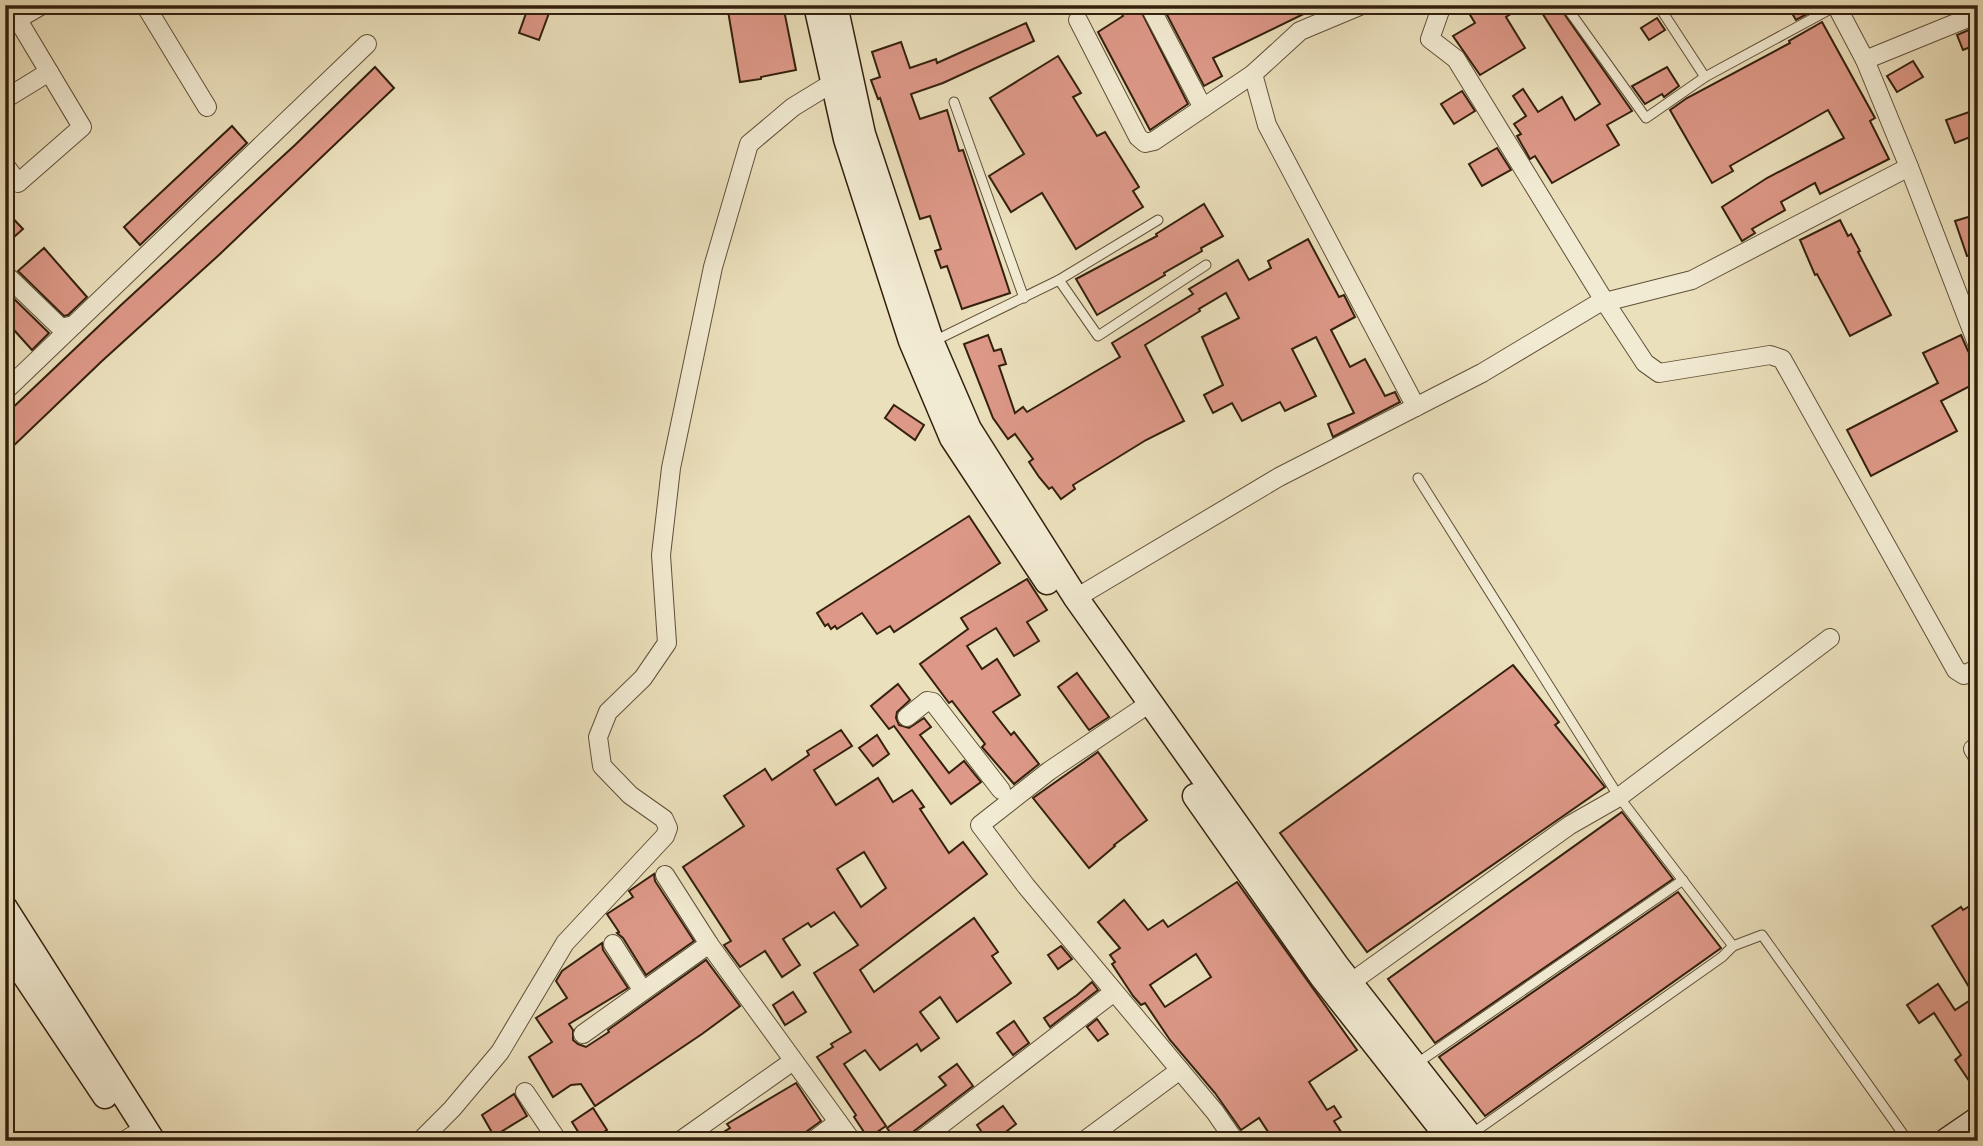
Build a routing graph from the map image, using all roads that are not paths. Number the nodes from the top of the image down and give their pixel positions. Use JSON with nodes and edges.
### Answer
{"nodes":[{"id":1,"x":41,"y":5,"type":"edge"},
{"id":2,"x":145,"y":5,"type":"edge"},
{"id":3,"x":816,"y":5,"type":"edge"},
{"id":4,"x":835,"y":5,"type":"edge"},
{"id":5,"x":1149,"y":5,"type":"edge"},
{"id":6,"x":1362,"y":5,"type":"edge"},
{"id":7,"x":1442,"y":5,"type":"edge"},
{"id":8,"x":1565,"y":5,"type":"edge"},
{"id":9,"x":1658,"y":5,"type":"edge"},
{"id":10,"x":1836,"y":6,"type":"edge"},
{"id":11,"x":14,"y":12,"type":"edge"},
{"id":12,"x":1978,"y":14,"type":"edge"},
{"id":13,"x":1078,"y":20,"type":"dead end"},
{"id":14,"x":368,"y":44,"type":"dead end"},
{"id":15,"x":1866,"y":60,"type":"junction"},
{"id":16,"x":49,"y":72,"type":"junction"},
{"id":17,"x":1253,"y":74,"type":"junction"},
{"id":18,"x":1705,"y":77,"type":"junction"},
{"id":19,"x":834,"y":82,"type":"junction"},
{"id":20,"x":5,"y":99,"type":"edge"},
{"id":21,"x":954,"y":102,"type":"dead end"},
{"id":22,"x":207,"y":107,"type":"dead end"},
{"id":23,"x":1203,"y":108,"type":"junction"},
{"id":24,"x":5,"y":165,"type":"edge"},
{"id":25,"x":1909,"y":167,"type":"junction"},
{"id":26,"x":1158,"y":220,"type":"dead end"},
{"id":27,"x":1206,"y":265,"type":"dead end"},
{"id":28,"x":5,"y":274,"type":"edge"},
{"id":29,"x":1059,"y":280,"type":"junction"},
{"id":30,"x":1024,"y":298,"type":"junction"},
{"id":31,"x":1605,"y":302,"type":"junction"},
{"id":32,"x":74,"y":325,"type":"junction"},
{"id":33,"x":923,"y":346,"type":"junction"},
{"id":34,"x":1978,"y":346,"type":"edge"},
{"id":35,"x":5,"y":391,"type":"edge"},
{"id":36,"x":1416,"y":407,"type":"junction"},
{"id":37,"x":1418,"y":478,"type":"dead end"},
{"id":38,"x":1076,"y":598,"type":"junction"},
{"id":39,"x":1830,"y":638,"type":"dead end"},
{"id":40,"x":1978,"y":668,"type":"edge"},
{"id":41,"x":1143,"y":708,"type":"junction"},
{"id":42,"x":907,"y":717,"type":"dead end"},
{"id":43,"x":1006,"y":796,"type":"junction"},
{"id":44,"x":1619,"y":797,"type":"junction"},
{"id":45,"x":665,"y":875,"type":"dead end"},
{"id":46,"x":1683,"y":880,"type":"junction"},
{"id":47,"x":5,"y":908,"type":"edge"},
{"id":48,"x":613,"y":944,"type":"dead end"},
{"id":49,"x":709,"y":944,"type":"junction"},
{"id":50,"x":5,"y":946,"type":"edge"},
{"id":51,"x":1733,"y":946,"type":"junction"},
{"id":52,"x":1350,"y":983,"type":"junction"},
{"id":53,"x":643,"y":991,"type":"junction"},
{"id":54,"x":1114,"y":992,"type":"junction"},
{"id":55,"x":583,"y":1034,"type":"dead end"},
{"id":56,"x":793,"y":1061,"type":"junction"},
{"id":57,"x":1415,"y":1065,"type":"junction"},
{"id":58,"x":1180,"y":1070,"type":"junction"},
{"id":59,"x":526,"y":1092,"type":"dead end"},
{"id":60,"x":1978,"y":1119,"type":"edge"},
{"id":61,"x":838,"y":1122,"type":"junction"},
{"id":62,"x":1978,"y":1136,"type":"edge"},
{"id":63,"x":137,"y":1137,"type":"edge"},
{"id":64,"x":1465,"y":1139,"type":"edge"},
{"id":65,"x":420,"y":1141,"type":"edge"},
{"id":66,"x":558,"y":1141,"type":"edge"},
{"id":67,"x":680,"y":1141,"type":"edge"},
{"id":68,"x":813,"y":1141,"type":"edge"},
{"id":69,"x":852,"y":1141,"type":"edge"},
{"id":70,"x":919,"y":1141,"type":"edge"},
{"id":71,"x":1084,"y":1141,"type":"edge"},
{"id":72,"x":1235,"y":1141,"type":"edge"},
{"id":73,"x":1908,"y":1141,"type":"edge"},
{"id":74,"x":1946,"y":1141,"type":"edge"},
{"id":75,"x":1971,"y":1141,"type":"edge"}],
"edges":[{"from":1,"to":11,"type":"street"},
{"from":2,"to":22,"type":"street"},
{"from":3,"to":19,"type":"street"},
{"from":4,"to":33,"type":"street"},
{"from":5,"to":23,"type":"street"},
{"from":6,"to":17,"type":"street"},
{"from":7,"to":31,"type":"street"},
{"from":8,"to":18,"type":"lane"},
{"from":9,"to":18,"type":"lane"},
{"from":10,"to":15,"type":"street"},
{"from":10,"to":18,"type":"lane"},
{"from":11,"to":16,"type":"street"},
{"from":12,"to":15,"type":"street"},
{"from":13,"to":23,"type":"street"},
{"from":14,"to":32,"type":"street"},
{"from":15,"to":25,"type":"street"},
{"from":16,"to":20,"type":"street"},
{"from":16,"to":24,"type":"street"},
{"from":17,"to":23,"type":"street"},
{"from":17,"to":36,"type":"street"},
{"from":19,"to":33,"type":"street"},
{"from":19,"to":65,"type":"street"},
{"from":21,"to":30,"type":"lane"},
{"from":25,"to":31,"type":"street"},
{"from":25,"to":34,"type":"street"},
{"from":26,"to":29,"type":"lane"},
{"from":27,"to":29,"type":"lane"},
{"from":28,"to":32,"type":"street"},
{"from":29,"to":30,"type":"lane"},
{"from":30,"to":33,"type":"lane"},
{"from":31,"to":36,"type":"street"},
{"from":31,"to":40,"type":"street"},
{"from":32,"to":35,"type":"street"},
{"from":33,"to":38,"type":"street"},
{"from":33,"to":41,"type":"street"},
{"from":36,"to":38,"type":"street"},
{"from":37,"to":44,"type":"lane"},
{"from":38,"to":41,"type":"street"},
{"from":39,"to":44,"type":"street"},
{"from":41,"to":43,"type":"street"},
{"from":41,"to":52,"type":"street"},
{"from":41,"to":64,"type":"street"},
{"from":42,"to":43,"type":"street"},
{"from":43,"to":54,"type":"street"},
{"from":44,"to":46,"type":"lane"},
{"from":44,"to":52,"type":"street"},
{"from":45,"to":49,"type":"street"},
{"from":46,"to":51,"type":"lane"},
{"from":46,"to":57,"type":"lane"},
{"from":47,"to":63,"type":"street"},
{"from":48,"to":53,"type":"street"},
{"from":49,"to":53,"type":"street"},
{"from":49,"to":56,"type":"street"},
{"from":50,"to":63,"type":"street"},
{"from":51,"to":64,"type":"lane"},
{"from":51,"to":73,"type":"lane"},
{"from":52,"to":57,"type":"street"},
{"from":53,"to":55,"type":"street"},
{"from":54,"to":58,"type":"street"},
{"from":54,"to":70,"type":"street"},
{"from":56,"to":61,"type":"street"},
{"from":56,"to":67,"type":"street"},
{"from":57,"to":64,"type":"street"},
{"from":58,"to":71,"type":"street"},
{"from":58,"to":72,"type":"street"},
{"from":59,"to":66,"type":"street"},
{"from":60,"to":74,"type":"street"},
{"from":61,"to":68,"type":"street"},
{"from":61,"to":69,"type":"street"},
{"from":62,"to":75,"type":"street"}]}
